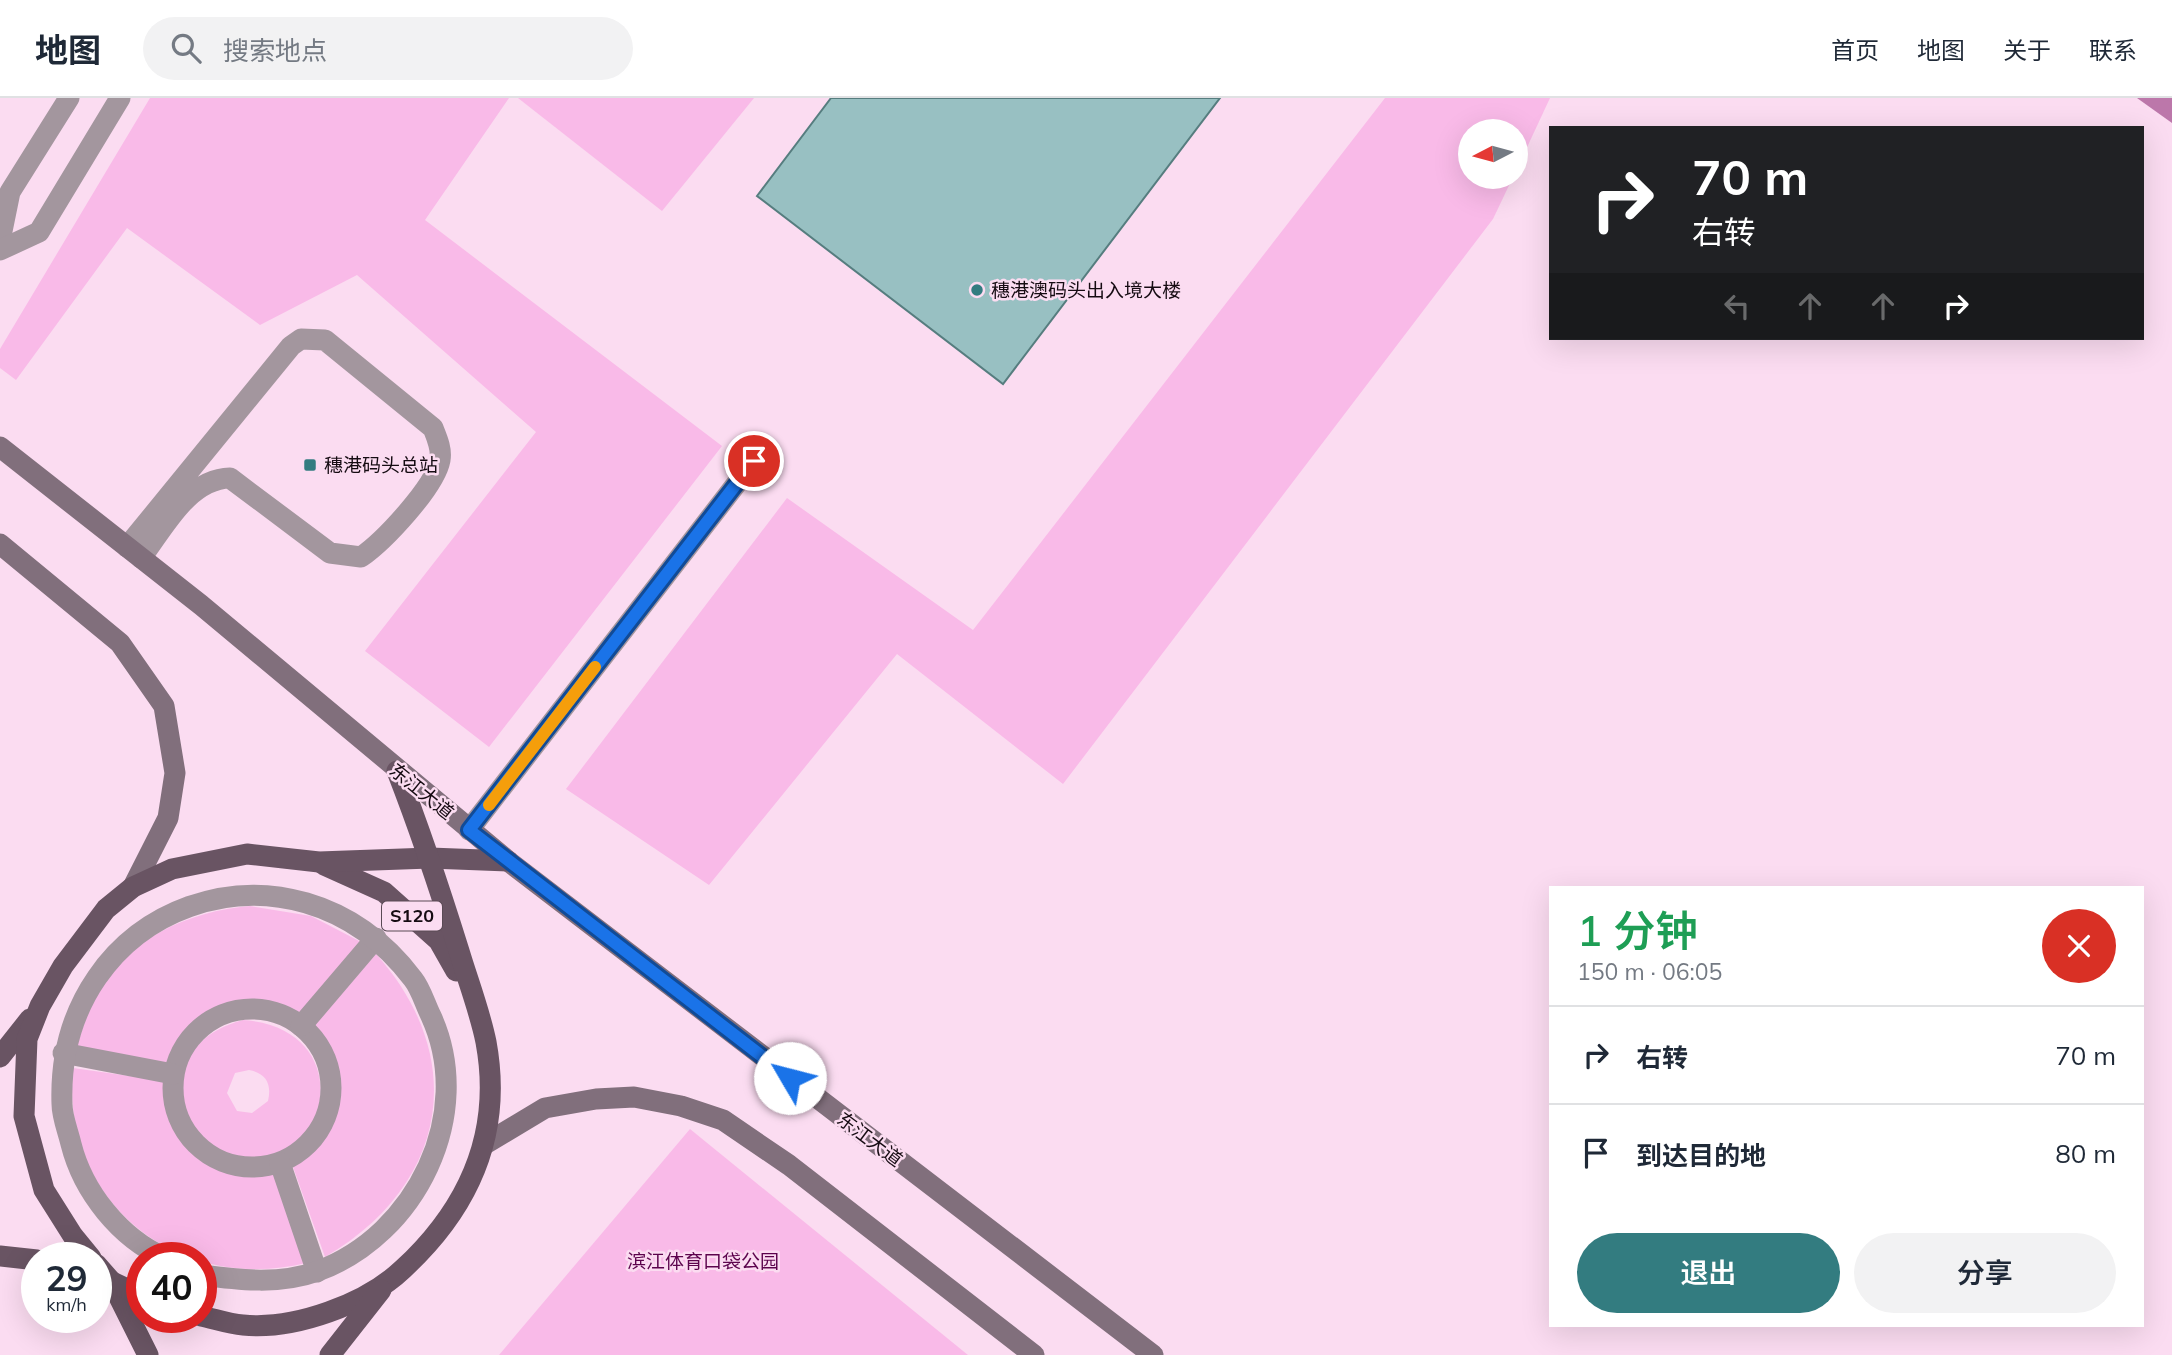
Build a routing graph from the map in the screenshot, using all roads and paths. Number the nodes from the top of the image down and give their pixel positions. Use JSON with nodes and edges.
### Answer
{"nodes":[{"id":1,"x":69,"y":98,"type":"edge"},
{"id":2,"x":120,"y":98,"type":"edge"},
{"id":3,"x":0,"y":241,"type":"edge"},
{"id":4,"x":0,"y":250,"type":"edge"},
{"id":5,"x":0,"y":447,"type":"edge"},
{"id":6,"x":754,"y":461,"type":"dead end"},
{"id":7,"x":0,"y":544,"type":"edge"},
{"id":8,"x":134,"y":552,"type":"junction"},
{"id":9,"x":397,"y":771,"type":"junction"},
{"id":10,"x":469,"y":830,"type":"junction"},
{"id":11,"x":430,"y":858,"type":"junction"},
{"id":12,"x":508,"y":861,"type":"junction"},
{"id":13,"x":319,"y":862,"type":"junction"},
{"id":14,"x":134,"y":887,"type":"junction"},
{"id":15,"x":376,"y":938,"type":"junction"},
{"id":16,"x":475,"y":1003,"type":"junction"},
{"id":17,"x":40,"y":1006,"type":"junction"},
{"id":18,"x":301,"y":1026,"type":"junction"},
{"id":19,"x":63,"y":1054,"type":"junction"},
{"id":20,"x":0,"y":1057,"type":"edge"},
{"id":21,"x":173,"y":1074,"type":"junction"},
{"id":22,"x":485,"y":1144,"type":"junction"},
{"id":23,"x":280,"y":1163,"type":"junction"},
{"id":24,"x":78,"y":1242,"type":"edge"},
{"id":25,"x":138,"y":1242,"type":"edge"},
{"id":26,"x":0,"y":1256,"type":"edge"},
{"id":27,"x":21,"y":1258,"type":"edge"},
{"id":28,"x":317,"y":1272,"type":"junction"},
{"id":29,"x":217,"y":1277,"type":"edge"},
{"id":30,"x":382,"y":1289,"type":"junction"},
{"id":31,"x":112,"y":1294,"type":"edge"},
{"id":32,"x":217,"y":1319,"type":"edge"},
{"id":33,"x":148,"y":1355,"type":"edge"},
{"id":34,"x":331,"y":1355,"type":"edge"},
{"id":35,"x":1034,"y":1355,"type":"edge"},
{"id":36,"x":1153,"y":1355,"type":"edge"}],
"edges":[{"from":1,"to":3,"type":"street"},
{"from":2,"to":4,"type":"street"},
{"from":5,"to":8,"type":"street","name":"东江大道"},
{"from":6,"to":10,"type":"street"},
{"from":7,"to":14,"type":"street"},
{"from":8,"to":8,"type":"street"},
{"from":8,"to":9,"type":"street","name":"东江大道"},
{"from":9,"to":10,"type":"street","name":"东江大道"},
{"from":9,"to":11,"type":"main road"},
{"from":10,"to":12,"type":"street","name":"东江大道"},
{"from":11,"to":12,"type":"main road"},
{"from":11,"to":13,"type":"main road"},
{"from":11,"to":16,"type":"main road"},
{"from":12,"to":36,"type":"street","name":"东江大道"},
{"from":13,"to":14,"type":"main road","number":"S120"},
{"from":13,"to":16,"type":"main road","number":"S120"},
{"from":14,"to":17,"type":"main road","number":"S120"},
{"from":15,"to":18,"type":"street"},
{"from":15,"to":19,"type":"street"},
{"from":15,"to":28,"type":"street"},
{"from":16,"to":22,"type":"main road","number":"S120"},
{"from":17,"to":20,"type":"main road","number":"S120"},
{"from":17,"to":24,"type":"main road","number":"S120"},
{"from":18,"to":21,"type":"street"},
{"from":18,"to":23,"type":"street"},
{"from":19,"to":21,"type":"street"},
{"from":19,"to":25,"type":"street"},
{"from":21,"to":23,"type":"street"},
{"from":22,"to":30,"type":"main road","number":"S120"},
{"from":22,"to":35,"type":"street"},
{"from":23,"to":28,"type":"street"},
{"from":26,"to":27,"type":"main road"},
{"from":28,"to":29,"type":"street"},
{"from":30,"to":32,"type":"main road","number":"S120"},
{"from":30,"to":34,"type":"main road","number":"S120"},
{"from":31,"to":33,"type":"main road"}]}
